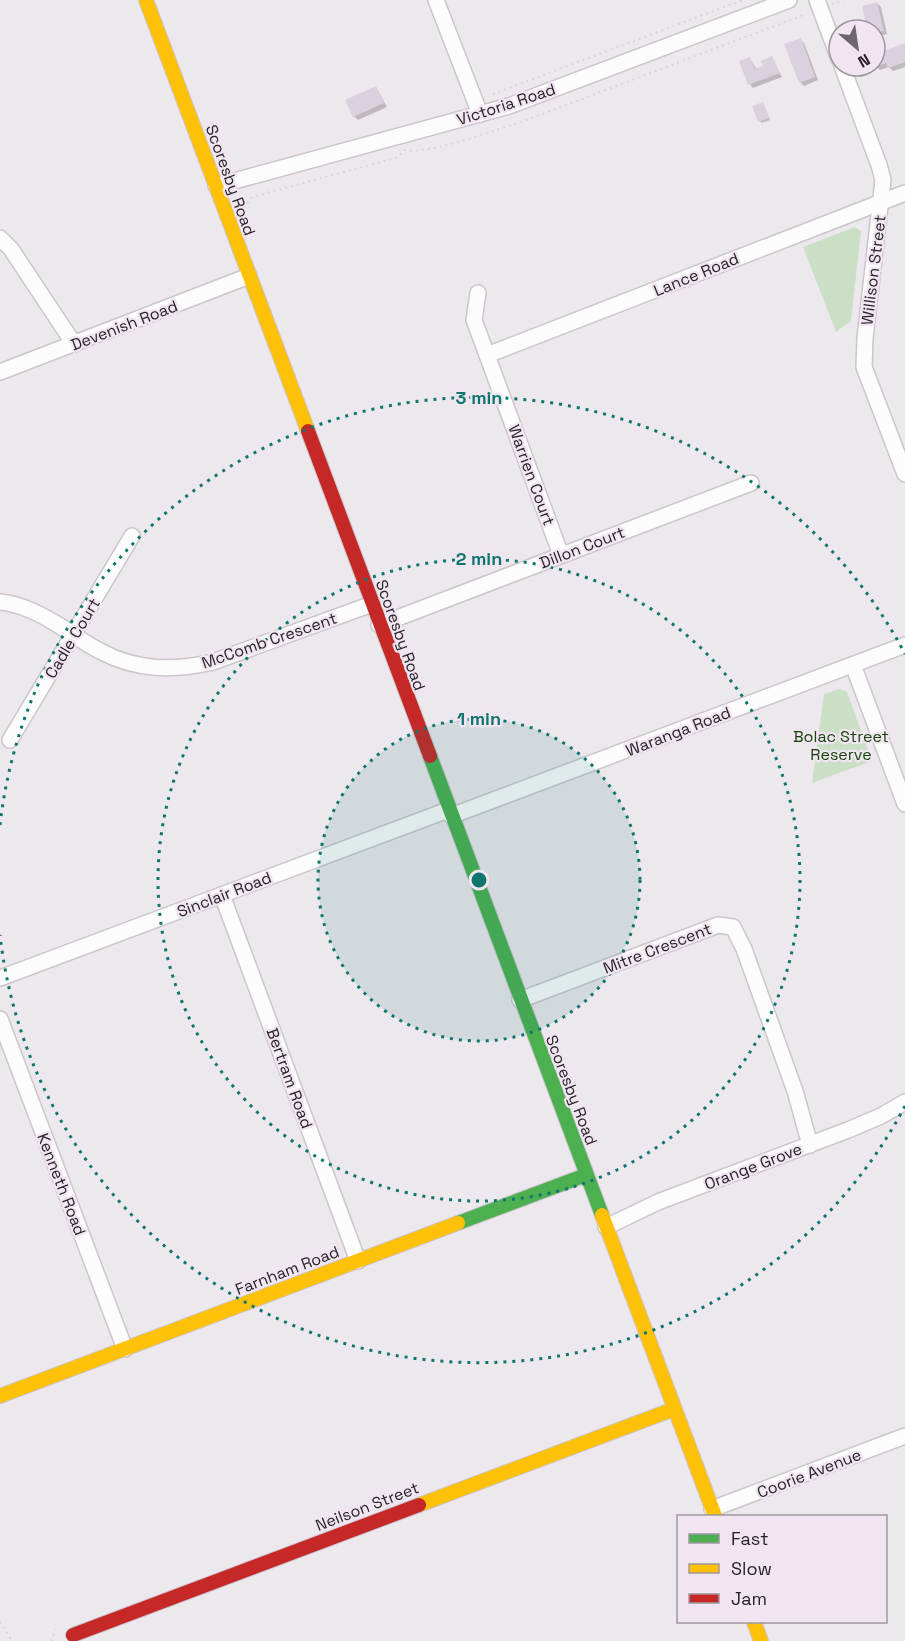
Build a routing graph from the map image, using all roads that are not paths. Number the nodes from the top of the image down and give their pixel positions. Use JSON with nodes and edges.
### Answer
{"nodes":[{"id":1,"x":146,"y":0,"type":"edge"},
{"id":2,"x":436,"y":0,"type":"edge"},
{"id":3,"x":789,"y":0,"type":"edge"},
{"id":4,"x":817,"y":0,"type":"edge"},
{"id":5,"x":827,"y":27,"type":"edge"},
{"id":6,"x":846,"y":78,"type":"edge"},
{"id":7,"x":480,"y":114,"type":"junction"},
{"id":8,"x":216,"y":186,"type":"junction"},
{"id":9,"x":905,"y":193,"type":"edge"},
{"id":10,"x":881,"y":202,"type":"junction"},
{"id":11,"x":0,"y":238,"type":"edge"},
{"id":12,"x":249,"y":276,"type":"junction"},
{"id":13,"x":478,"y":293,"type":"dead end"},
{"id":14,"x":74,"y":344,"type":"junction"},
{"id":15,"x":487,"y":355,"type":"junction"},
{"id":16,"x":0,"y":372,"type":"edge"},
{"id":17,"x":898,"y":435,"type":"edge"},
{"id":18,"x":905,"y":474,"type":"edge"},
{"id":19,"x":751,"y":483,"type":"dead end"},
{"id":20,"x":132,"y":536,"type":"dead end"},
{"id":21,"x":561,"y":555,"type":"junction"},
{"id":22,"x":0,"y":602,"type":"edge"},
{"id":23,"x":372,"y":604,"type":"junction"},
{"id":24,"x":379,"y":625,"type":"junction"},
{"id":25,"x":75,"y":635,"type":"junction"},
{"id":26,"x":905,"y":645,"type":"edge"},
{"id":27,"x":853,"y":665,"type":"junction"},
{"id":28,"x":10,"y":740,"type":"dead end"},
{"id":29,"x":905,"y":804,"type":"edge"},
{"id":30,"x":450,"y":813,"type":"junction"},
{"id":31,"x":222,"y":895,"type":"junction"},
{"id":32,"x":0,"y":978,"type":"edge"},
{"id":33,"x":520,"y":1000,"type":"junction"},
{"id":34,"x":0,"y":1019,"type":"edge"},
{"id":35,"x":905,"y":1102,"type":"edge"},
{"id":36,"x":905,"y":1111,"type":"edge"},
{"id":37,"x":848,"y":1131,"type":"junction"},
{"id":38,"x":814,"y":1143,"type":"junction"},
{"id":39,"x":586,"y":1175,"type":"junction"},
{"id":40,"x":604,"y":1222,"type":"junction"},
{"id":41,"x":358,"y":1261,"type":"junction"},
{"id":42,"x":125,"y":1349,"type":"junction"},
{"id":43,"x":0,"y":1396,"type":"edge"},
{"id":44,"x":674,"y":1409,"type":"junction"},
{"id":45,"x":905,"y":1436,"type":"edge"},
{"id":46,"x":713,"y":1513,"type":"edge"},
{"id":47,"x":754,"y":1623,"type":"edge"},
{"id":48,"x":73,"y":1635,"type":"dead end"},
{"id":49,"x":761,"y":1641,"type":"edge"}],
"edges":[{"from":1,"to":8,"type":"main road","name":"Scoresby Road"},
{"from":2,"to":7,"type":"street"},
{"from":3,"to":7,"type":"street","name":"Victoria Road"},
{"from":4,"to":5,"type":"street"},
{"from":6,"to":10,"type":"street","name":"Willison Street"},
{"from":7,"to":8,"type":"street","name":"Victoria Road"},
{"from":8,"to":12,"type":"main road","name":"Scoresby Road"},
{"from":9,"to":10,"type":"street","name":"Lance Road"},
{"from":10,"to":15,"type":"street","name":"Lance Road"},
{"from":10,"to":17,"type":"street","name":"Willison Street"},
{"from":11,"to":14,"type":"street"},
{"from":12,"to":14,"type":"street","name":"Devenish Road"},
{"from":12,"to":23,"type":"main road","name":"Scoresby Road"},
{"from":13,"to":15,"type":"street","name":"Warrien Court"},
{"from":14,"to":16,"type":"street","name":"Devenish Road"},
{"from":15,"to":21,"type":"street","name":"Warrien Court"},
{"from":17,"to":18,"type":"street","name":"Willison Street"},
{"from":19,"to":21,"type":"street","name":"Dillon Court"},
{"from":20,"to":25,"type":"street","name":"Cadle Court"},
{"from":21,"to":24,"type":"street","name":"Dillon Court"},
{"from":22,"to":25,"type":"street","name":"McComb Crescent"},
{"from":23,"to":24,"type":"main road","name":"Scoresby Road"},
{"from":23,"to":25,"type":"street","name":"McComb Crescent"},
{"from":24,"to":30,"type":"main road","name":"Scoresby Road"},
{"from":25,"to":28,"type":"street","name":"Cadle Court"},
{"from":26,"to":27,"type":"street","name":"Waranga Road"},
{"from":27,"to":29,"type":"street"},
{"from":27,"to":30,"type":"street","name":"Waranga Road"},
{"from":30,"to":31,"type":"street","name":"Sinclair Road"},
{"from":30,"to":33,"type":"main road","name":"Scoresby Road"},
{"from":31,"to":32,"type":"street","name":"Sinclair Road"},
{"from":31,"to":41,"type":"street","name":"Bertram Road"},
{"from":33,"to":38,"type":"street","name":"Mitre Crescent"},
{"from":33,"to":39,"type":"main road","name":"Scoresby Road"},
{"from":34,"to":42,"type":"street","name":"Kenneth Road"},
{"from":35,"to":37,"type":"street","name":"Orange Grove"},
{"from":36,"to":37,"type":"street","name":"Orange Grove"},
{"from":37,"to":38,"type":"street","name":"Orange Grove"},
{"from":38,"to":40,"type":"street","name":"Orange Grove"},
{"from":39,"to":40,"type":"main road","name":"Scoresby Road"},
{"from":39,"to":41,"type":"main road","name":"Farnham Road"},
{"from":40,"to":44,"type":"main road","name":"Scoresby Road"},
{"from":41,"to":42,"type":"main road","name":"Farnham Road"},
{"from":42,"to":43,"type":"main road","name":"Farnham Road"},
{"from":44,"to":46,"type":"main road","name":"Scoresby Road"},
{"from":44,"to":48,"type":"main road","name":"Neilson Street"},
{"from":45,"to":46,"type":"street","name":"Coorie Avenue"},
{"from":47,"to":49,"type":"main road"}]}
